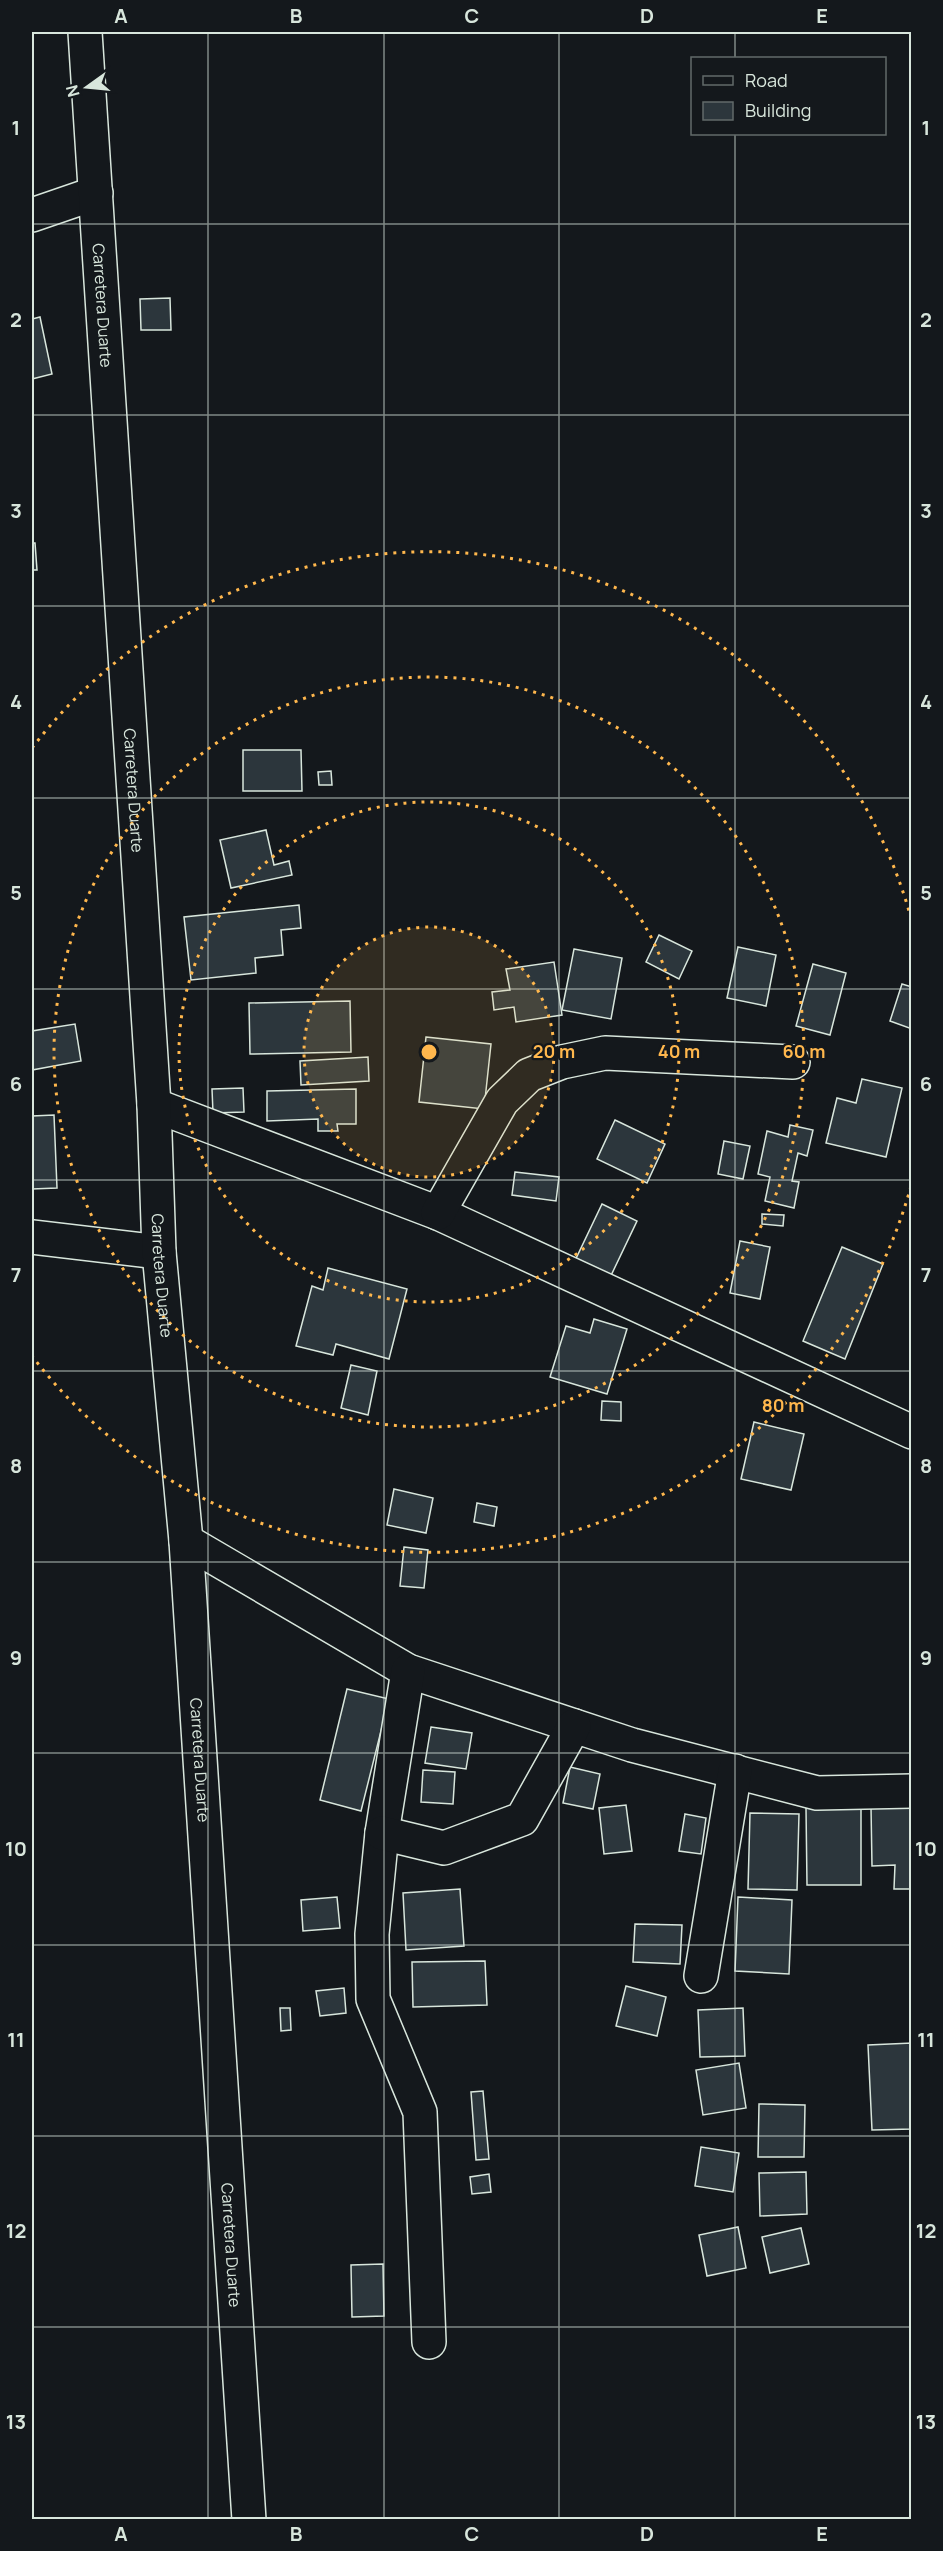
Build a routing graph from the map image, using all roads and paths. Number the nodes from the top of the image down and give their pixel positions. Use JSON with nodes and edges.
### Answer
{"nodes":[{"id":1,"x":85,"y":32,"type":"edge"},
{"id":2,"x":96,"y":193,"type":"junction"},
{"id":3,"x":32,"y":215,"type":"edge"},
{"id":4,"x":793,"y":1062,"type":"dead end"},
{"id":5,"x":154,"y":1105,"type":"junction"},
{"id":6,"x":438,"y":1213,"type":"junction"},
{"id":7,"x":32,"y":1237,"type":"edge"},
{"id":8,"x":159,"y":1252,"type":"junction"},
{"id":9,"x":912,"y":1432,"type":"edge"},
{"id":10,"x":186,"y":1541,"type":"junction"},
{"id":11,"x":408,"y":1671,"type":"junction"},
{"id":12,"x":574,"y":1726,"type":"junction"},
{"id":13,"x":735,"y":1771,"type":"junction"},
{"id":14,"x":912,"y":1791,"type":"edge"},
{"id":15,"x":382,"y":1833,"type":"junction"},
{"id":16,"x":701,"y":1976,"type":"dead end"},
{"id":17,"x":429,"y":2342,"type":"dead end"},
{"id":18,"x":249,"y":2520,"type":"edge"}],
"edges":[{"from":1,"to":2,"type":"street","name":"Carretera Duarte"},
{"from":2,"to":3,"type":"street"},
{"from":2,"to":5,"type":"street","name":"Carretera Duarte"},
{"from":4,"to":6,"type":"street"},
{"from":5,"to":6,"type":"street"},
{"from":5,"to":8,"type":"street","name":"Carretera Duarte"},
{"from":6,"to":9,"type":"street"},
{"from":7,"to":8,"type":"street"},
{"from":8,"to":10,"type":"street","name":"Carretera Duarte"},
{"from":10,"to":11,"type":"street"},
{"from":10,"to":18,"type":"street","name":"Carretera Duarte"},
{"from":11,"to":12,"type":"street"},
{"from":11,"to":15,"type":"street"},
{"from":12,"to":13,"type":"street"},
{"from":12,"to":15,"type":"street"},
{"from":13,"to":14,"type":"street"},
{"from":13,"to":16,"type":"street"},
{"from":15,"to":17,"type":"street"}]}
